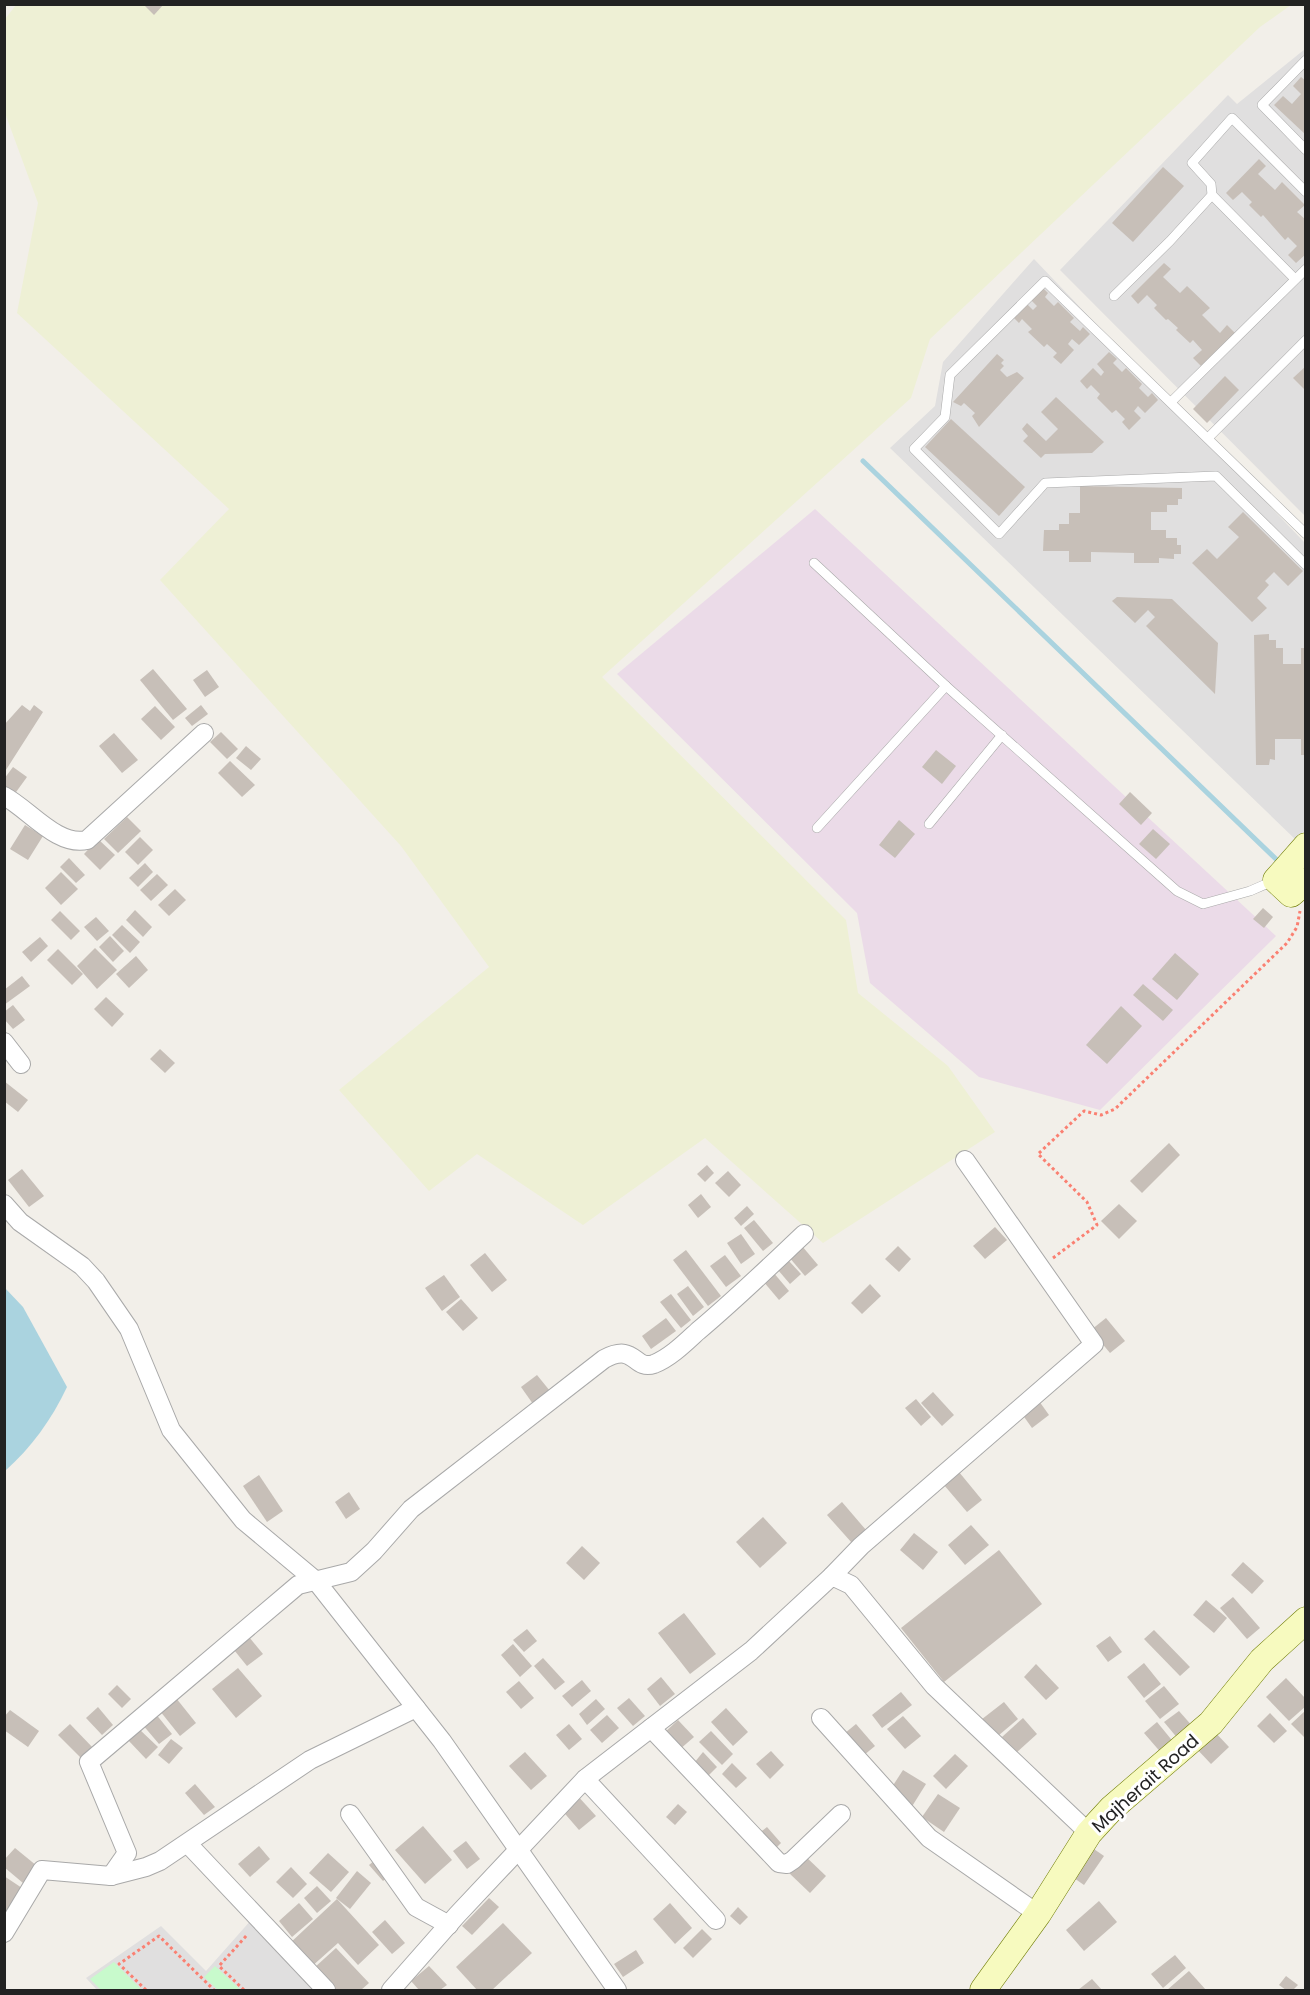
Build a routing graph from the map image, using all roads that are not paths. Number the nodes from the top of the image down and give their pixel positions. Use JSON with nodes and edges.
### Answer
{"nodes":[{"id":1,"x":1305,"y":60,"type":"edge"},
{"id":2,"x":1305,"y":150,"type":"edge"},
{"id":3,"x":1305,"y":192,"type":"edge"},
{"id":4,"x":1212,"y":195,"type":"junction"},
{"id":5,"x":1305,"y":269,"type":"edge"},
{"id":6,"x":1295,"y":279,"type":"junction"},
{"id":7,"x":1114,"y":296,"type":"dead end"},
{"id":8,"x":1305,"y":340,"type":"edge"},
{"id":9,"x":1171,"y":402,"type":"junction"},
{"id":10,"x":1208,"y":438,"type":"junction"},
{"id":11,"x":1305,"y":534,"type":"edge"},
{"id":12,"x":814,"y":563,"type":"dead end"},
{"id":13,"x":1305,"y":565,"type":"edge"},
{"id":14,"x":946,"y":686,"type":"junction"},
{"id":15,"x":204,"y":733,"type":"dead end"},
{"id":16,"x":1002,"y":735,"type":"junction"},
{"id":17,"x":4,"y":796,"type":"edge"},
{"id":18,"x":929,"y":824,"type":"dead end"},
{"id":19,"x":817,"y":828,"type":"dead end"},
{"id":20,"x":1305,"y":846,"type":"edge"},
{"id":21,"x":1292,"y":884,"type":"edge"},
{"id":22,"x":4,"y":1042,"type":"edge"},
{"id":23,"x":21,"y":1064,"type":"dead end"},
{"id":24,"x":965,"y":1161,"type":"dead end"},
{"id":25,"x":4,"y":1204,"type":"edge"},
{"id":26,"x":804,"y":1234,"type":"dead end"},
{"id":27,"x":832,"y":1576,"type":"junction"},
{"id":28,"x":316,"y":1581,"type":"junction"},
{"id":29,"x":1305,"y":1620,"type":"edge"},
{"id":30,"x":416,"y":1708,"type":"junction"},
{"id":31,"x":821,"y":1718,"type":"dead end"},
{"id":32,"x":651,"y":1728,"type":"junction"},
{"id":33,"x":585,"y":1779,"type":"junction"},
{"id":34,"x":350,"y":1814,"type":"dead end"},
{"id":35,"x":841,"y":1814,"type":"dead end"},
{"id":36,"x":1089,"y":1833,"type":"junction"},
{"id":37,"x":188,"y":1844,"type":"junction"},
{"id":38,"x":518,"y":1849,"type":"junction"},
{"id":39,"x":111,"y":1876,"type":"junction"},
{"id":40,"x":1038,"y":1914,"type":"junction"},
{"id":41,"x":716,"y":1920,"type":"dead end"},
{"id":42,"x":449,"y":1925,"type":"junction"},
{"id":43,"x":4,"y":1933,"type":"edge"},
{"id":44,"x":326,"y":1990,"type":"edge"},
{"id":45,"x":391,"y":1990,"type":"edge"},
{"id":46,"x":617,"y":1990,"type":"edge"},
{"id":47,"x":983,"y":1990,"type":"edge"}],
"edges":[{"from":1,"to":2,"type":"lane"},
{"from":3,"to":4,"type":"lane"},
{"from":4,"to":6,"type":"lane"},
{"from":4,"to":7,"type":"lane"},
{"from":5,"to":6,"type":"lane"},
{"from":6,"to":9,"type":"lane"},
{"from":8,"to":10,"type":"lane"},
{"from":9,"to":10,"type":"lane"},
{"from":9,"to":13,"type":"lane"},
{"from":10,"to":11,"type":"lane"},
{"from":12,"to":14,"type":"lane"},
{"from":14,"to":16,"type":"lane"},
{"from":14,"to":19,"type":"lane"},
{"from":15,"to":17,"type":"street"},
{"from":16,"to":18,"type":"lane"},
{"from":16,"to":21,"type":"lane"},
{"from":20,"to":21,"type":"street"},
{"from":22,"to":23,"type":"street"},
{"from":24,"to":27,"type":"street"},
{"from":25,"to":28,"type":"street"},
{"from":26,"to":28,"type":"street"},
{"from":27,"to":32,"type":"street"},
{"from":27,"to":36,"type":"street"},
{"from":28,"to":30,"type":"street"},
{"from":28,"to":39,"type":"street"},
{"from":29,"to":36,"type":"street","name":"Majherait Road"},
{"from":30,"to":37,"type":"street"},
{"from":30,"to":38,"type":"street"},
{"from":31,"to":40,"type":"street"},
{"from":32,"to":33,"type":"street"},
{"from":32,"to":35,"type":"street"},
{"from":33,"to":38,"type":"street"},
{"from":33,"to":41,"type":"street"},
{"from":34,"to":42,"type":"street"},
{"from":36,"to":40,"type":"street","name":"Majherait Road"},
{"from":37,"to":39,"type":"street"},
{"from":37,"to":44,"type":"street"},
{"from":38,"to":42,"type":"street"},
{"from":38,"to":46,"type":"street"},
{"from":39,"to":43,"type":"street"},
{"from":40,"to":47,"type":"street","name":"Majherait Road"},
{"from":42,"to":45,"type":"street"}]}
